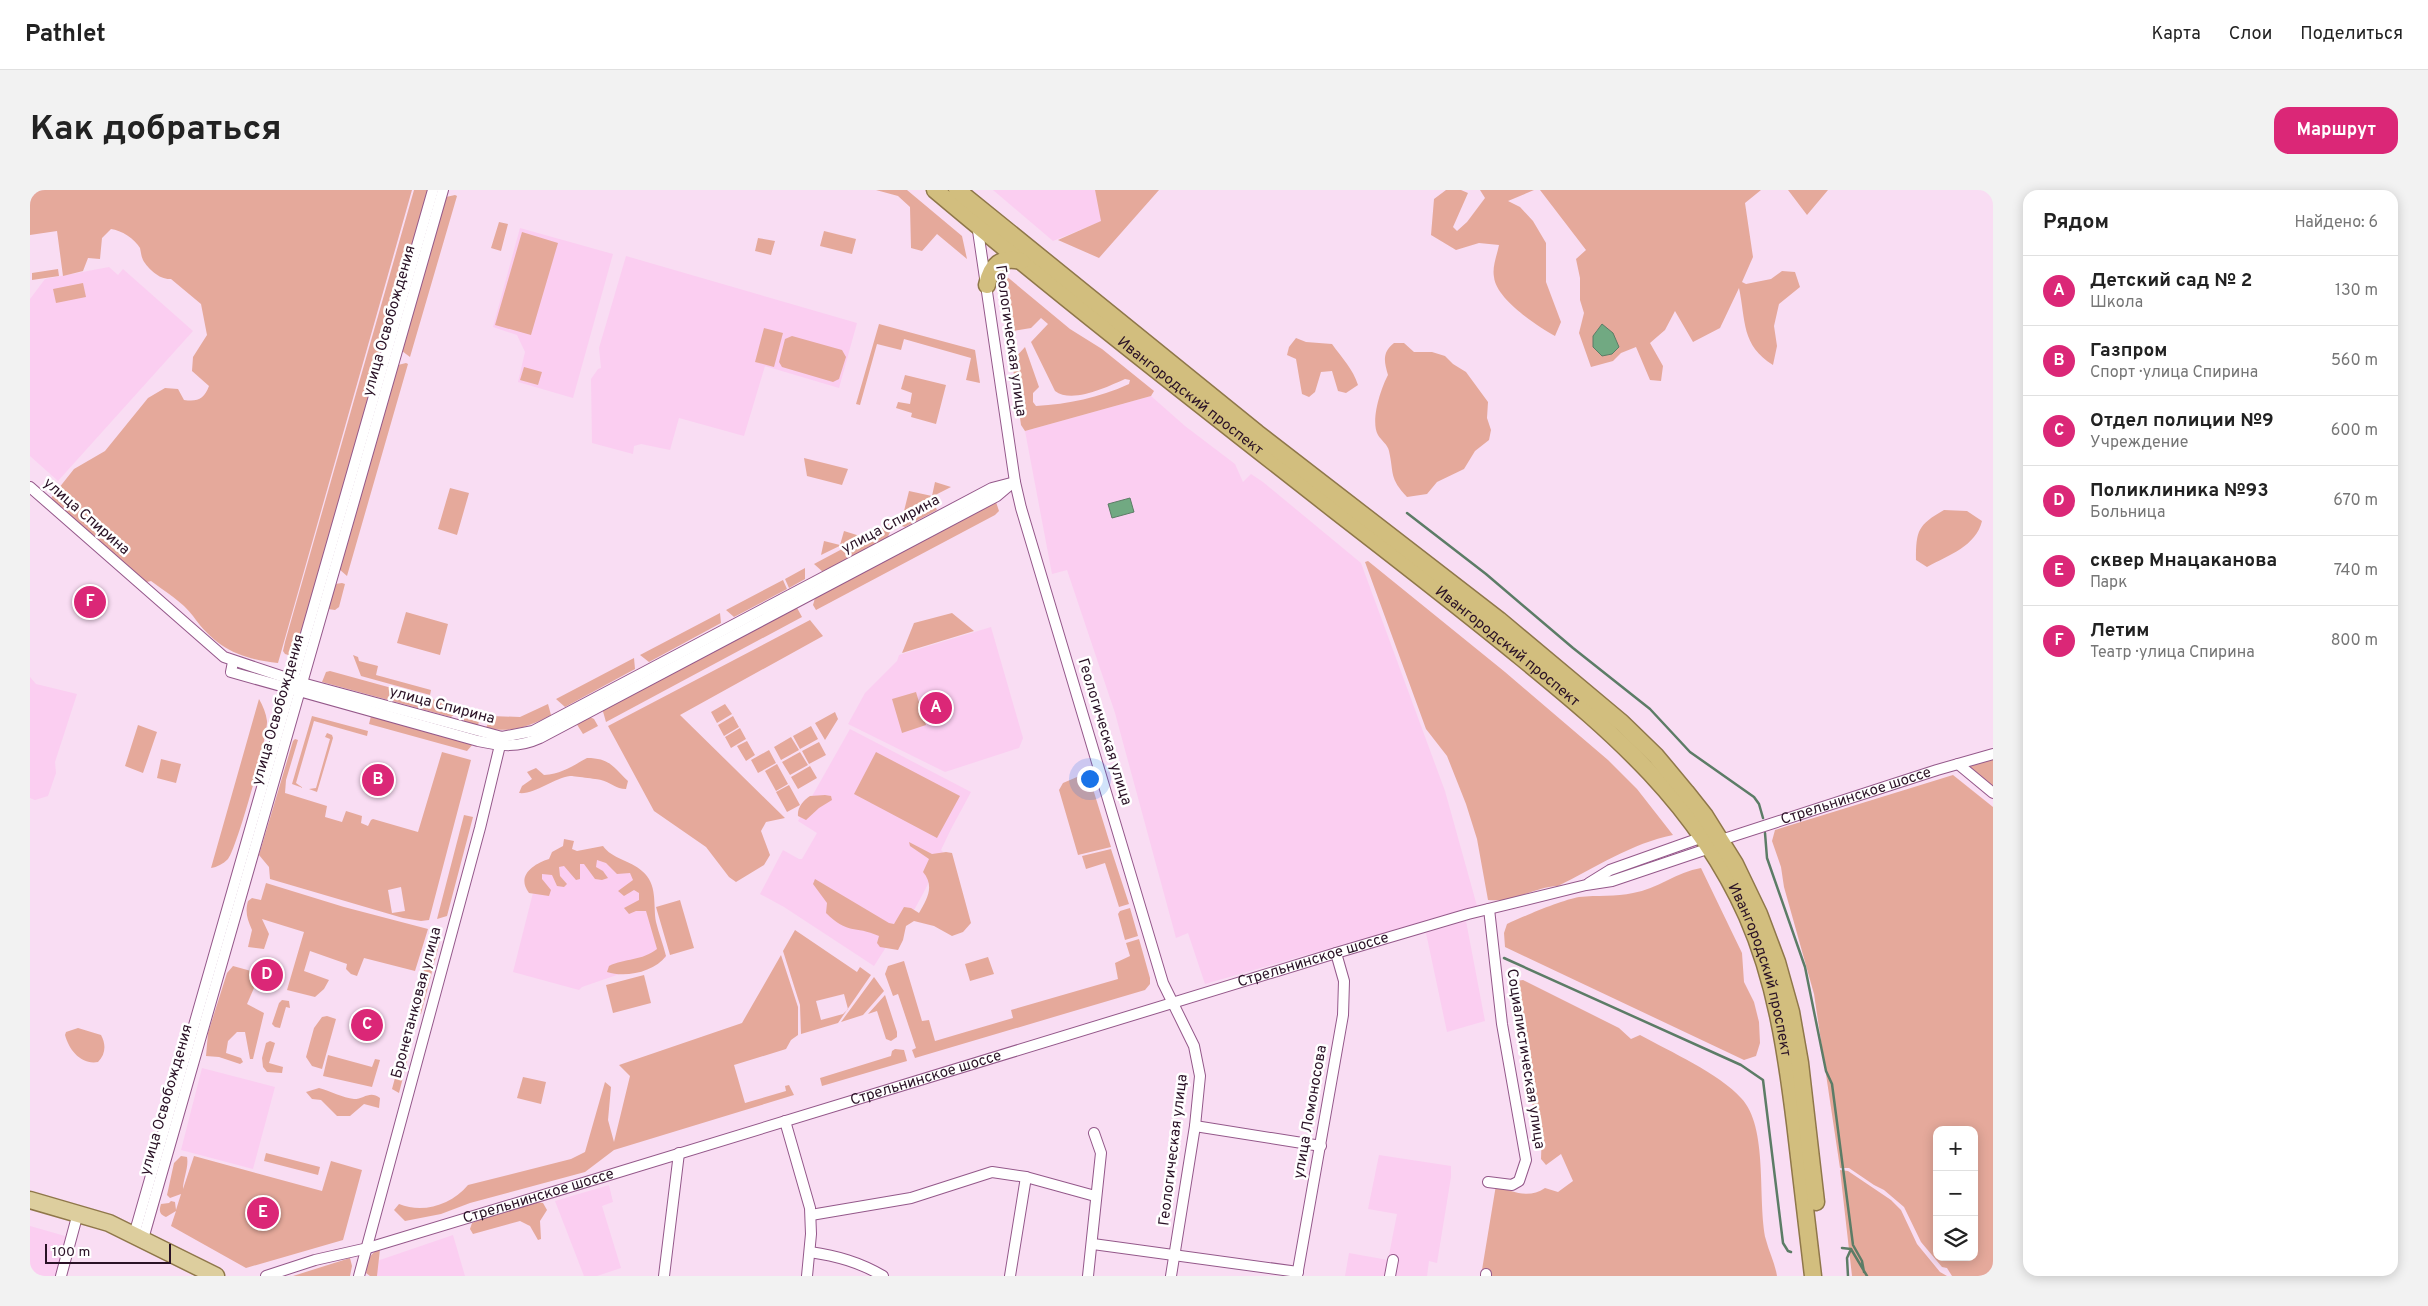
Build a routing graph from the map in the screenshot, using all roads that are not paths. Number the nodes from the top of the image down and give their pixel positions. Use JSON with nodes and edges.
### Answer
{"nodes":[{"id":1,"x":434,"y":190,"type":"edge"},
{"id":2,"x":443,"y":190,"type":"edge"},
{"id":3,"x":935,"y":190,"type":"edge"},
{"id":4,"x":957,"y":190,"type":"edge"},
{"id":5,"x":971,"y":197,"type":"edge"},
{"id":6,"x":977,"y":224,"type":"junction"},
{"id":7,"x":1021,"y":261,"type":"junction"},
{"id":8,"x":987,"y":285,"type":"junction"},
{"id":9,"x":1015,"y":482,"type":"junction"},
{"id":10,"x":30,"y":487,"type":"edge"},
{"id":11,"x":297,"y":686,"type":"junction"},
{"id":12,"x":501,"y":741,"type":"junction"},
{"id":13,"x":1993,"y":754,"type":"edge"},
{"id":14,"x":1958,"y":764,"type":"junction"},
{"id":15,"x":1993,"y":793,"type":"edge"},
{"id":16,"x":1711,"y":842,"type":"junction"},
{"id":17,"x":1489,"y":909,"type":"junction"},
{"id":18,"x":1336,"y":953,"type":"junction"},
{"id":19,"x":1174,"y":1004,"type":"junction"},
{"id":20,"x":785,"y":1121,"type":"junction"},
{"id":21,"x":1195,"y":1126,"type":"junction"},
{"id":22,"x":1094,"y":1133,"type":"dead end"},
{"id":23,"x":1320,"y":1146,"type":"junction"},
{"id":24,"x":679,"y":1153,"type":"junction"},
{"id":25,"x":1026,"y":1177,"type":"junction"},
{"id":26,"x":1488,"y":1182,"type":"dead end"},
{"id":27,"x":1095,"y":1196,"type":"junction"},
{"id":28,"x":30,"y":1200,"type":"edge"},
{"id":29,"x":78,"y":1213,"type":"junction"},
{"id":30,"x":811,"y":1215,"type":"junction"},
{"id":31,"x":139,"y":1237,"type":"junction"},
{"id":32,"x":1093,"y":1244,"type":"junction"},
{"id":33,"x":368,"y":1248,"type":"junction"},
{"id":34,"x":810,"y":1252,"type":"junction"},
{"id":35,"x":1174,"y":1255,"type":"junction"},
{"id":36,"x":1393,"y":1260,"type":"dead end"},
{"id":37,"x":1297,"y":1274,"type":"edge"},
{"id":38,"x":61,"y":1276,"type":"edge"},
{"id":39,"x":216,"y":1276,"type":"edge"},
{"id":40,"x":266,"y":1276,"type":"edge"},
{"id":41,"x":359,"y":1276,"type":"edge"},
{"id":42,"x":664,"y":1276,"type":"edge"},
{"id":43,"x":807,"y":1276,"type":"edge"},
{"id":44,"x":883,"y":1276,"type":"edge"},
{"id":45,"x":1010,"y":1276,"type":"edge"},
{"id":46,"x":1088,"y":1276,"type":"edge"},
{"id":47,"x":1171,"y":1276,"type":"edge"},
{"id":48,"x":1390,"y":1276,"type":"edge"},
{"id":49,"x":1813,"y":1276,"type":"edge"},
{"id":50,"x":1824,"y":1276,"type":"edge"}],
"edges":[{"from":1,"to":11,"type":"street","name":"улица Освобождения"},
{"from":2,"to":11,"type":"street","name":"улица Освобождения"},
{"from":3,"to":6,"type":"highway","name":"Ивангородский проспект"},
{"from":4,"to":5,"type":"highway","name":"Ивангородский проспект"},
{"from":5,"to":6,"type":"street","name":"Геологическая улица"},
{"from":5,"to":16,"type":"highway","name":"Ивангородский проспект"},
{"from":6,"to":7,"type":"highway","name":"Ивангородский проспект"},
{"from":6,"to":8,"type":"street","name":"Геологическая улица"},
{"from":7,"to":8,"type":"highway"},
{"from":7,"to":16,"type":"highway","name":"Ивангородский проспект"},
{"from":8,"to":9,"type":"street","name":"Геологическая улица"},
{"from":9,"to":12,"type":"street","name":"улица Спирина"},
{"from":9,"to":19,"type":"street","name":"Геологическая улица"},
{"from":10,"to":11,"type":"street","name":"улица Спирина"},
{"from":11,"to":12,"type":"street","name":"улица Спирина"},
{"from":11,"to":31,"type":"street","name":"улица Освобождения"},
{"from":12,"to":33,"type":"street","name":"Бронетанковая улица"},
{"from":13,"to":14,"type":"street","name":"Стрельнинское шоссе"},
{"from":14,"to":15,"type":"street"},
{"from":14,"to":16,"type":"street","name":"Стрельнинское шоссе"},
{"from":16,"to":17,"type":"street","name":"Стрельнинское шоссе"},
{"from":16,"to":49,"type":"highway","name":"Ивангородский проспект"},
{"from":16,"to":50,"type":"highway","name":"Ивангородский проспект"},
{"from":17,"to":18,"type":"street","name":"Стрельнинское шоссе"},
{"from":17,"to":26,"type":"street","name":"Социалистическая улица"},
{"from":18,"to":19,"type":"street","name":"Стрельнинское шоссе"},
{"from":18,"to":23,"type":"street","name":"улица Ломоносова"},
{"from":19,"to":20,"type":"street","name":"Стрельнинское шоссе"},
{"from":19,"to":21,"type":"street","name":"Геологическая улица"},
{"from":20,"to":24,"type":"street","name":"Стрельнинское шоссе"},
{"from":20,"to":30,"type":"street"},
{"from":21,"to":23,"type":"street"},
{"from":21,"to":35,"type":"street","name":"Геологическая улица"},
{"from":22,"to":27,"type":"street"},
{"from":23,"to":37,"type":"street","name":"улица Ломоносова"},
{"from":24,"to":33,"type":"street","name":"Стрельнинское шоссе"},
{"from":24,"to":42,"type":"street"},
{"from":25,"to":27,"type":"street"},
{"from":25,"to":30,"type":"street"},
{"from":25,"to":45,"type":"street"},
{"from":27,"to":32,"type":"street"},
{"from":28,"to":29,"type":"main road"},
{"from":29,"to":31,"type":"main road"},
{"from":29,"to":38,"type":"street"},
{"from":30,"to":34,"type":"street"},
{"from":31,"to":39,"type":"main road"},
{"from":32,"to":35,"type":"street"},
{"from":32,"to":46,"type":"street"},
{"from":33,"to":40,"type":"street","name":"Стрельнинское шоссе"},
{"from":33,"to":41,"type":"street","name":"Бронетанковая улица"},
{"from":34,"to":43,"type":"street"},
{"from":34,"to":44,"type":"street"},
{"from":35,"to":37,"type":"street"},
{"from":35,"to":47,"type":"street","name":"Геологическая улица"},
{"from":36,"to":48,"type":"street"}]}
